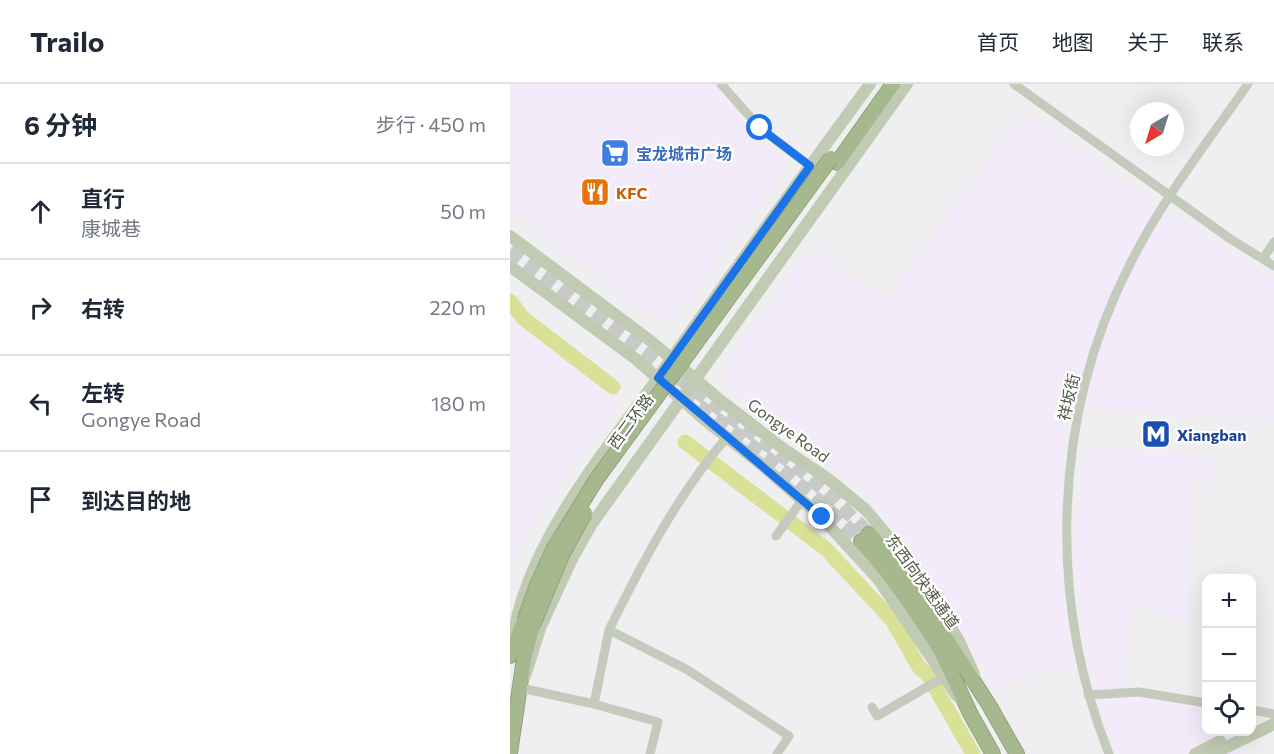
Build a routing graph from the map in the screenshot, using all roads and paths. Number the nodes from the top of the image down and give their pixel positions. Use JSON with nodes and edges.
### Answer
{"nodes":[{"id":1,"x":721,"y":84,"type":"edge"},
{"id":2,"x":870,"y":84,"type":"edge"},
{"id":3,"x":883,"y":84,"type":"edge"},
{"id":4,"x":893,"y":84,"type":"edge"},
{"id":5,"x":907,"y":84,"type":"edge"},
{"id":6,"x":1014,"y":84,"type":"edge"},
{"id":7,"x":1248,"y":84,"type":"edge"},
{"id":8,"x":834,"y":160,"type":"junction"},
{"id":9,"x":810,"y":166,"type":"junction"},
{"id":10,"x":1171,"y":196,"type":"junction"},
{"id":11,"x":510,"y":236,"type":"edge"},
{"id":12,"x":1274,"y":242,"type":"edge"},
{"id":13,"x":1263,"y":259,"type":"junction"},
{"id":14,"x":510,"y":266,"type":"edge"},
{"id":15,"x":1274,"y":266,"type":"edge"},
{"id":16,"x":671,"y":358,"type":"junction"},
{"id":17,"x":658,"y":378,"type":"junction"},
{"id":18,"x":694,"y":378,"type":"junction"},
{"id":19,"x":680,"y":398,"type":"junction"},
{"id":20,"x":727,"y":437,"type":"junction"},
{"id":21,"x":802,"y":500,"type":"junction"},
{"id":22,"x":779,"y":532,"type":"dead end"},
{"id":23,"x":865,"y":537,"type":"tunnel mouth"},
{"id":24,"x":528,"y":623,"type":"junction"},
{"id":25,"x":609,"y":630,"type":"junction"},
{"id":26,"x":945,"y":649,"type":"junction"},
{"id":27,"x":510,"y":656,"type":"edge"},
{"id":28,"x":940,"y":680,"type":"junction"},
{"id":29,"x":520,"y":688,"type":"junction"},
{"id":30,"x":1088,"y":695,"type":"junction"},
{"id":31,"x":1202,"y":702,"type":"edge"},
{"id":32,"x":594,"y":704,"type":"junction"},
{"id":33,"x":989,"y":705,"type":"junction"},
{"id":34,"x":872,"y":707,"type":"dead end"},
{"id":35,"x":1256,"y":711,"type":"edge"},
{"id":36,"x":1274,"y":714,"type":"edge"},
{"id":37,"x":971,"y":715,"type":"junction"},
{"id":38,"x":1256,"y":723,"type":"edge"},
{"id":39,"x":1274,"y":724,"type":"edge"},
{"id":40,"x":1232,"y":736,"type":"edge"},
{"id":41,"x":510,"y":753,"type":"edge"},
{"id":42,"x":650,"y":754,"type":"edge"},
{"id":43,"x":777,"y":754,"type":"edge"},
{"id":44,"x":993,"y":754,"type":"edge"},
{"id":45,"x":1017,"y":754,"type":"edge"},
{"id":46,"x":1109,"y":754,"type":"edge"},
{"id":47,"x":1195,"y":754,"type":"edge"},
{"id":48,"x":1212,"y":754,"type":"edge"}],
"edges":[{"from":1,"to":9,"type":"street"},
{"from":2,"to":9,"type":"main road"},
{"from":3,"to":8,"type":"highway","name":"西二环路"},
{"from":4,"to":8,"type":"highway","name":"西二环路"},
{"from":5,"to":18,"type":"main road"},
{"from":6,"to":10,"type":"street"},
{"from":7,"to":10,"type":"street","name":"祥坂街"},
{"from":8,"to":24,"type":"highway","name":"西二环路","bridge":true},
{"from":9,"to":16,"type":"main road"},
{"from":10,"to":13,"type":"street"},
{"from":10,"to":30,"type":"street","name":"祥坂街"},
{"from":11,"to":16,"type":"main road","name":"Gongye Road"},
{"from":12,"to":13,"type":"street"},
{"from":13,"to":15,"type":"street"},
{"from":14,"to":17,"type":"main road"},
{"from":16,"to":17,"type":"main road"},
{"from":16,"to":18,"type":"main road","name":"Gongye Road"},
{"from":17,"to":19,"type":"main road"},
{"from":17,"to":27,"type":"main road"},
{"from":18,"to":19,"type":"main road"},
{"from":18,"to":33,"type":"main road","name":"Gongye Road"},
{"from":19,"to":20,"type":"main road"},
{"from":19,"to":29,"type":"main road"},
{"from":20,"to":21,"type":"main road"},
{"from":20,"to":25,"type":"street"},
{"from":21,"to":22,"type":"street"},
{"from":21,"to":28,"type":"main road"},
{"from":23,"to":26,"type":"highway","name":"东西向快速通道"},
{"from":24,"to":27,"type":"highway","name":"西二环路"},
{"from":24,"to":29,"type":"highway","name":"西二环路"},
{"from":25,"to":32,"type":"street"},
{"from":25,"to":43,"type":"street"},
{"from":26,"to":33,"type":"highway","name":"Gongye Road"},
{"from":26,"to":37,"type":"highway"},
{"from":28,"to":34,"type":"street"},
{"from":28,"to":37,"type":"main road"},
{"from":29,"to":32,"type":"street"},
{"from":29,"to":41,"type":"highway","name":"西二环路"},
{"from":30,"to":31,"type":"street"},
{"from":30,"to":46,"type":"street","name":"祥坂街"},
{"from":32,"to":42,"type":"street"},
{"from":33,"to":45,"type":"highway","name":"Gongye Road"},
{"from":35,"to":36,"type":"street"},
{"from":36,"to":38,"type":"main road"},
{"from":37,"to":44,"type":"highway"},
{"from":39,"to":48,"type":"main road"},
{"from":40,"to":47,"type":"main road"}]}
